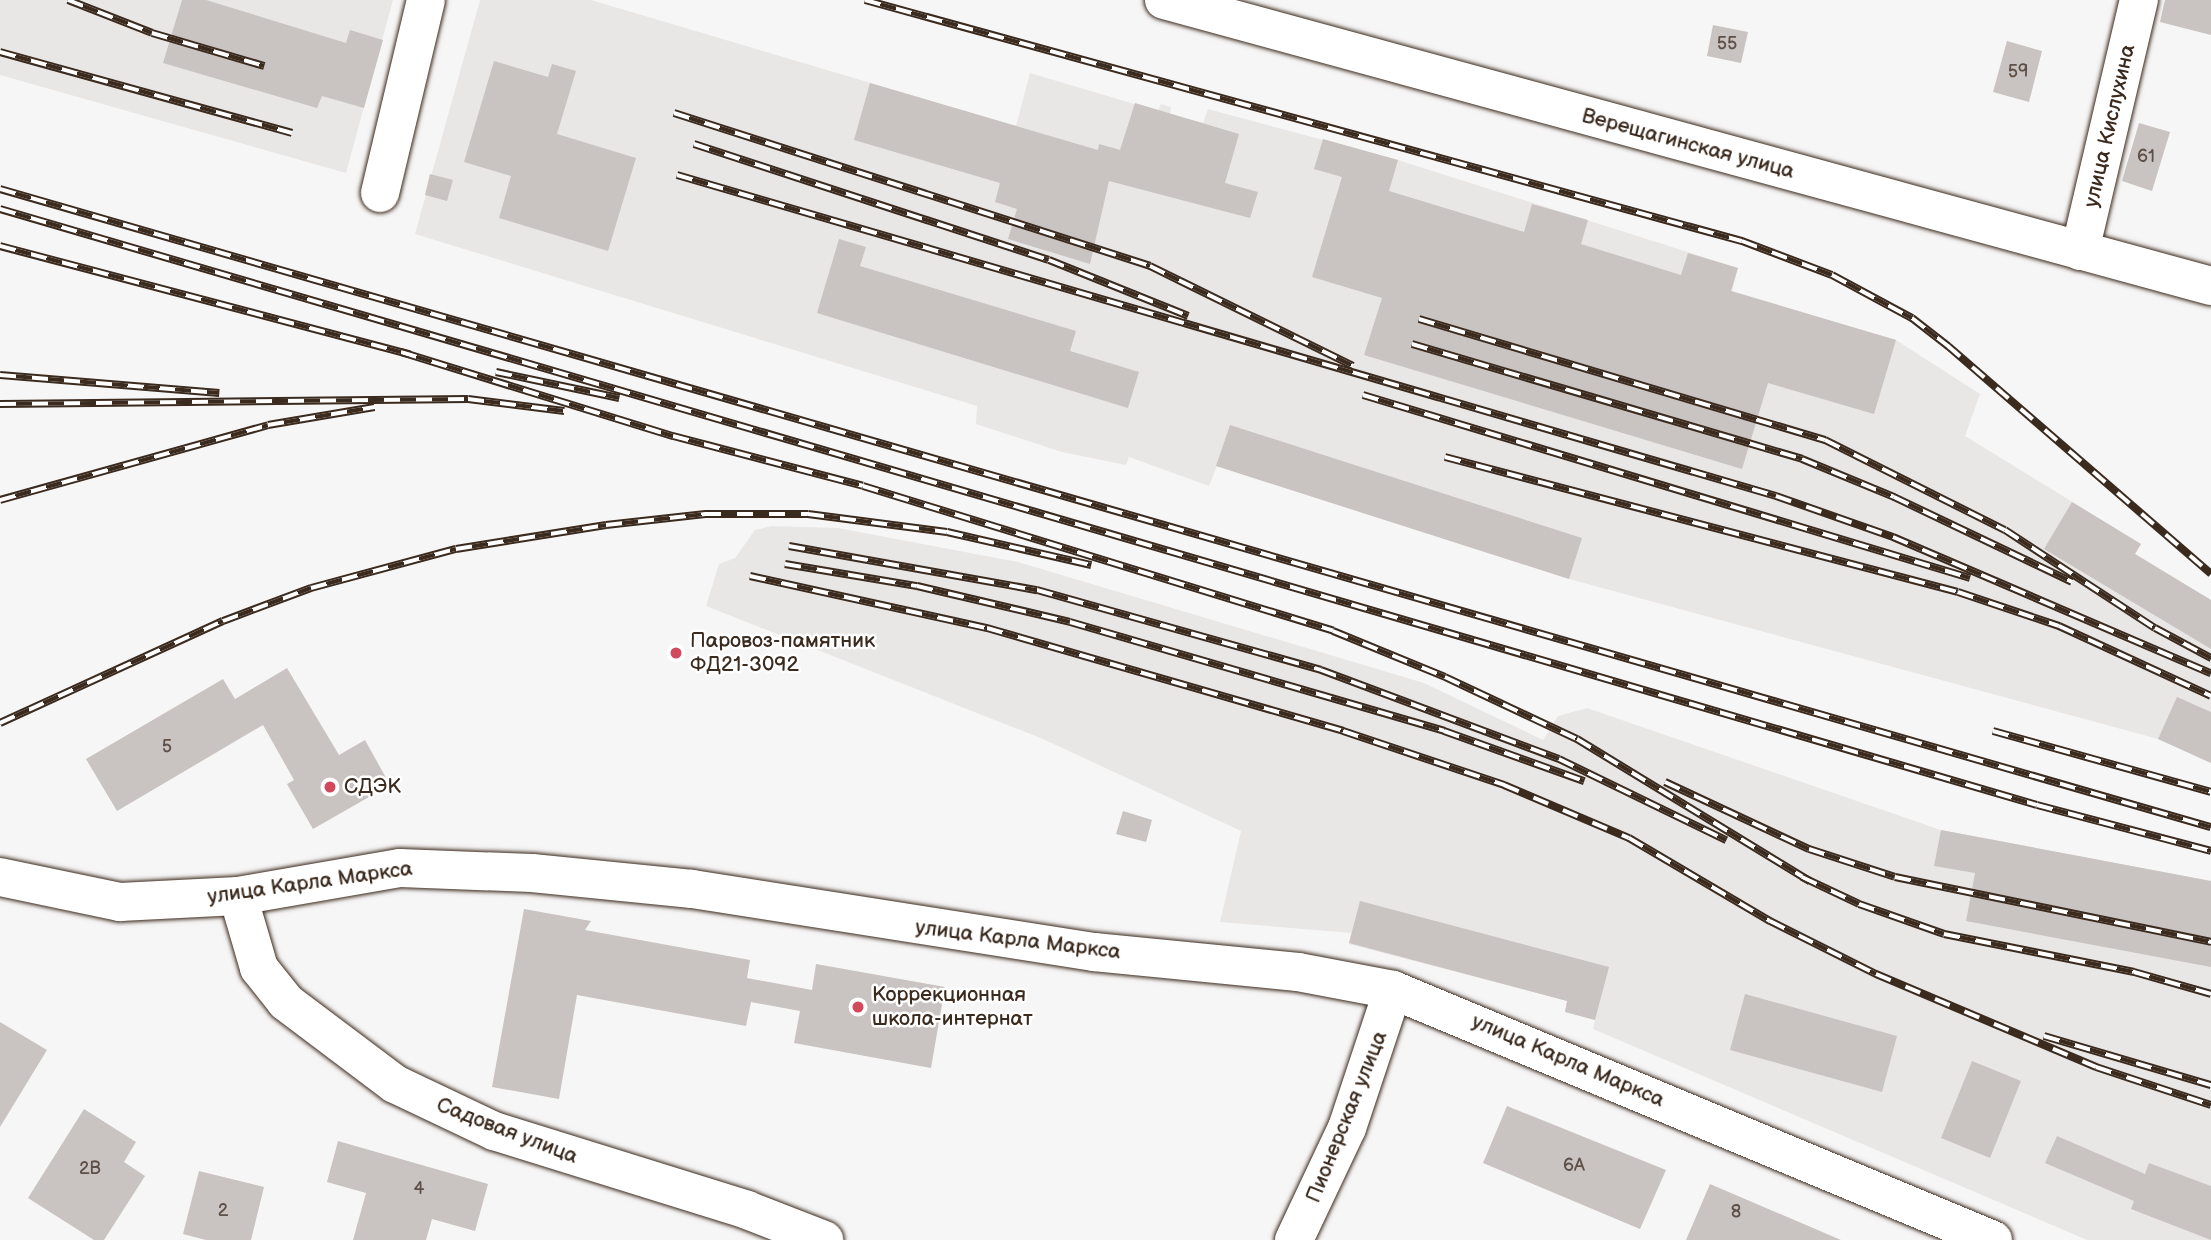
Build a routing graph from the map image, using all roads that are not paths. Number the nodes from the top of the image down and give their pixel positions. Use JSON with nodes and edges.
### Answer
{"nodes":[{"id":1,"x":426,"y":0,"type":"edge"},
{"id":2,"x":1164,"y":0,"type":"edge"},
{"id":3,"x":2139,"y":0,"type":"edge"},
{"id":4,"x":380,"y":193,"type":"dead end"},
{"id":5,"x":2080,"y":251,"type":"junction"},
{"id":6,"x":2211,"y":286,"type":"edge"},
{"id":7,"x":0,"y":877,"type":"edge"},
{"id":8,"x":238,"y":896,"type":"junction"},
{"id":9,"x":1393,"y":990,"type":"junction"},
{"id":10,"x":824,"y":1240,"type":"edge"},
{"id":11,"x":1293,"y":1240,"type":"edge"},
{"id":12,"x":1993,"y":1240,"type":"edge"}],
"edges":[{"from":1,"to":4,"type":"main road"},
{"from":2,"to":5,"type":"main road","name":"Верещагинская улица"},
{"from":3,"to":5,"type":"main road","name":"улица Кислухина"},
{"from":5,"to":6,"type":"main road","name":"Верещагинская улица"},
{"from":7,"to":8,"type":"main road","name":"улица Карла Маркса"},
{"from":8,"to":9,"type":"main road","name":"улица Карла Маркса"},
{"from":8,"to":10,"type":"main road","name":"Садовая улица"},
{"from":9,"to":11,"type":"main road","name":"Пионерская улица"},
{"from":9,"to":12,"type":"main road","name":"улица Карла Маркса"}]}
